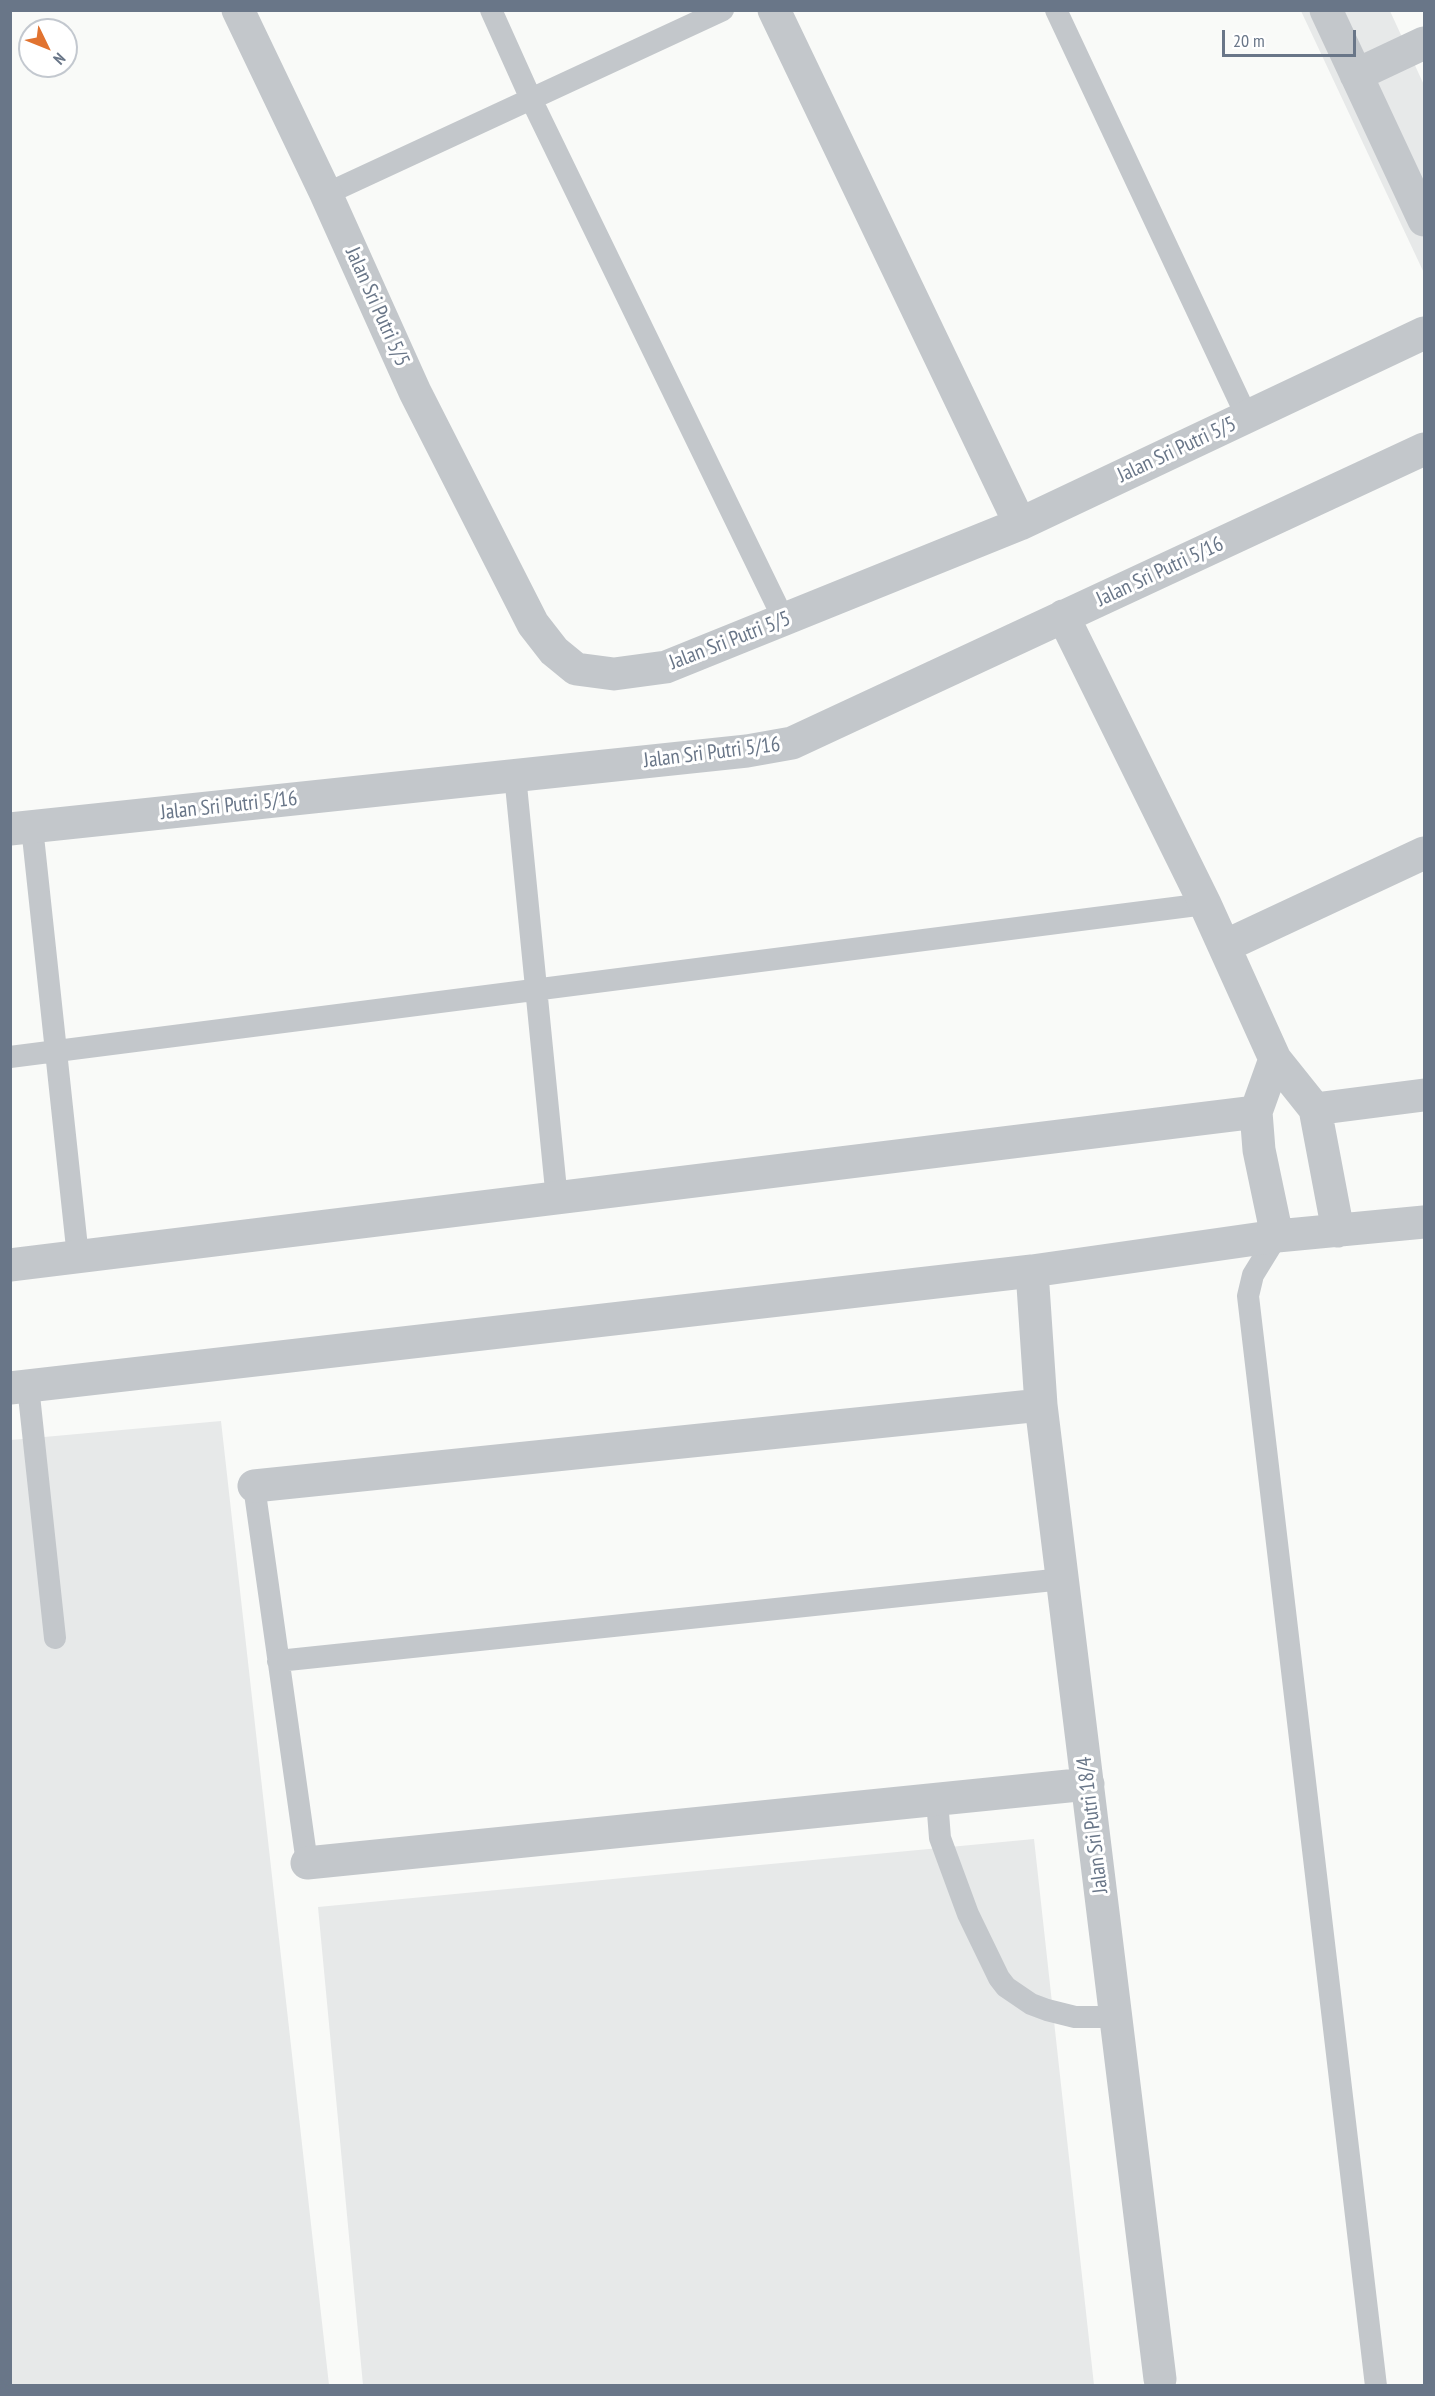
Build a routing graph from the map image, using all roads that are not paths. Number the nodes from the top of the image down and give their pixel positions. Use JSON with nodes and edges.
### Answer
{"nodes":[{"id":1,"x":238,"y":10,"type":"edge"},
{"id":2,"x":491,"y":10,"type":"edge"},
{"id":3,"x":723,"y":10,"type":"edge"},
{"id":4,"x":774,"y":10,"type":"edge"},
{"id":5,"x":1056,"y":10,"type":"edge"},
{"id":6,"x":1326,"y":10,"type":"edge"},
{"id":7,"x":1425,"y":44,"type":"edge"},
{"id":8,"x":1356,"y":75,"type":"junction"},
{"id":9,"x":531,"y":99,"type":"junction"},
{"id":10,"x":326,"y":194,"type":"junction"},
{"id":11,"x":1425,"y":220,"type":"edge"},
{"id":12,"x":1425,"y":333,"type":"edge"},
{"id":13,"x":1247,"y":417,"type":"junction"},
{"id":14,"x":1425,"y":449,"type":"edge"},
{"id":15,"x":1020,"y":525,"type":"junction"},
{"id":16,"x":1062,"y":616,"type":"junction"},
{"id":17,"x":784,"y":620,"type":"junction"},
{"id":18,"x":515,"y":775,"type":"junction"},
{"id":19,"x":21,"y":828,"type":"edge"},
{"id":20,"x":1425,"y":853,"type":"edge"},
{"id":21,"x":1205,"y":904,"type":"junction"},
{"id":22,"x":1225,"y":946,"type":"junction"},
{"id":23,"x":536,"y":987,"type":"junction"},
{"id":24,"x":56,"y":1051,"type":"junction"},
{"id":25,"x":10,"y":1057,"type":"edge"},
{"id":26,"x":1275,"y":1059,"type":"junction"},
{"id":27,"x":1425,"y":1095,"type":"edge"},
{"id":28,"x":1315,"y":1108,"type":"junction"},
{"id":29,"x":1256,"y":1112,"type":"junction"},
{"id":30,"x":557,"y":1200,"type":"junction"},
{"id":31,"x":1425,"y":1222,"type":"edge"},
{"id":32,"x":1338,"y":1231,"type":"junction"},
{"id":33,"x":1277,"y":1236,"type":"junction"},
{"id":34,"x":78,"y":1257,"type":"junction"},
{"id":35,"x":10,"y":1265,"type":"edge"},
{"id":36,"x":1032,"y":1271,"type":"junction"},
{"id":37,"x":20,"y":1387,"type":"edge"},
{"id":38,"x":1041,"y":1405,"type":"junction"},
{"id":39,"x":254,"y":1486,"type":"joint"},
{"id":40,"x":1063,"y":1579,"type":"junction"},
{"id":41,"x":55,"y":1638,"type":"dead end"},
{"id":42,"x":278,"y":1661,"type":"junction"},
{"id":43,"x":1088,"y":1785,"type":"junction"},
{"id":44,"x":937,"y":1800,"type":"junction"},
{"id":45,"x":307,"y":1863,"type":"joint"},
{"id":46,"x":1116,"y":2017,"type":"junction"},
{"id":47,"x":1161,"y":2382,"type":"edge"},
{"id":48,"x":1376,"y":2385,"type":"edge"}],
"edges":[{"from":1,"to":10,"type":"street","name":"Jalan Sri Putri 5/5"},
{"from":2,"to":9,"type":"lane"},
{"from":3,"to":9,"type":"lane"},
{"from":4,"to":15,"type":"street"},
{"from":5,"to":13,"type":"lane"},
{"from":6,"to":8,"type":"street"},
{"from":7,"to":8,"type":"street"},
{"from":8,"to":11,"type":"street"},
{"from":9,"to":10,"type":"lane"},
{"from":9,"to":17,"type":"lane"},
{"from":10,"to":17,"type":"street","name":"Jalan Sri Putri 5/5"},
{"from":12,"to":13,"type":"street","name":"Jalan Sri Putri 5/5"},
{"from":13,"to":15,"type":"street","name":"Jalan Sri Putri 5/5"},
{"from":14,"to":16,"type":"street","name":"Jalan Sri Putri 5/16"},
{"from":15,"to":17,"type":"street","name":"Jalan Sri Putri 5/5"},
{"from":16,"to":18,"type":"street","name":"Jalan Sri Putri 5/16"},
{"from":16,"to":21,"type":"street"},
{"from":18,"to":19,"type":"street","name":"Jalan Sri Putri 5/16"},
{"from":18,"to":23,"type":"lane"},
{"from":19,"to":24,"type":"lane"},
{"from":20,"to":22,"type":"street"},
{"from":21,"to":22,"type":"street"},
{"from":21,"to":23,"type":"lane"},
{"from":22,"to":26,"type":"street"},
{"from":23,"to":24,"type":"lane"},
{"from":23,"to":30,"type":"lane"},
{"from":24,"to":25,"type":"lane"},
{"from":24,"to":34,"type":"lane"},
{"from":26,"to":28,"type":"street"},
{"from":26,"to":29,"type":"street"},
{"from":27,"to":28,"type":"street"},
{"from":28,"to":32,"type":"street"},
{"from":29,"to":30,"type":"street"},
{"from":29,"to":33,"type":"street"},
{"from":30,"to":34,"type":"street"},
{"from":31,"to":32,"type":"street"},
{"from":32,"to":33,"type":"street"},
{"from":33,"to":36,"type":"street"},
{"from":33,"to":48,"type":"lane"},
{"from":34,"to":35,"type":"street"},
{"from":36,"to":37,"type":"street"},
{"from":36,"to":38,"type":"street","name":"Jalan Sri Putri 18/4"},
{"from":37,"to":41,"type":"lane"},
{"from":38,"to":39,"type":"street"},
{"from":38,"to":40,"type":"street","name":"Jalan Sri Putri 18/4"},
{"from":39,"to":42,"type":"lane"},
{"from":40,"to":42,"type":"lane"},
{"from":40,"to":43,"type":"street","name":"Jalan Sri Putri 18/4"},
{"from":42,"to":45,"type":"lane"},
{"from":43,"to":44,"type":"street"},
{"from":43,"to":46,"type":"street","name":"Jalan Sri Putri 18/4"},
{"from":44,"to":45,"type":"street"},
{"from":44,"to":46,"type":"lane"},
{"from":46,"to":47,"type":"street","name":"Jalan Sri Putri 18/4"}]}
